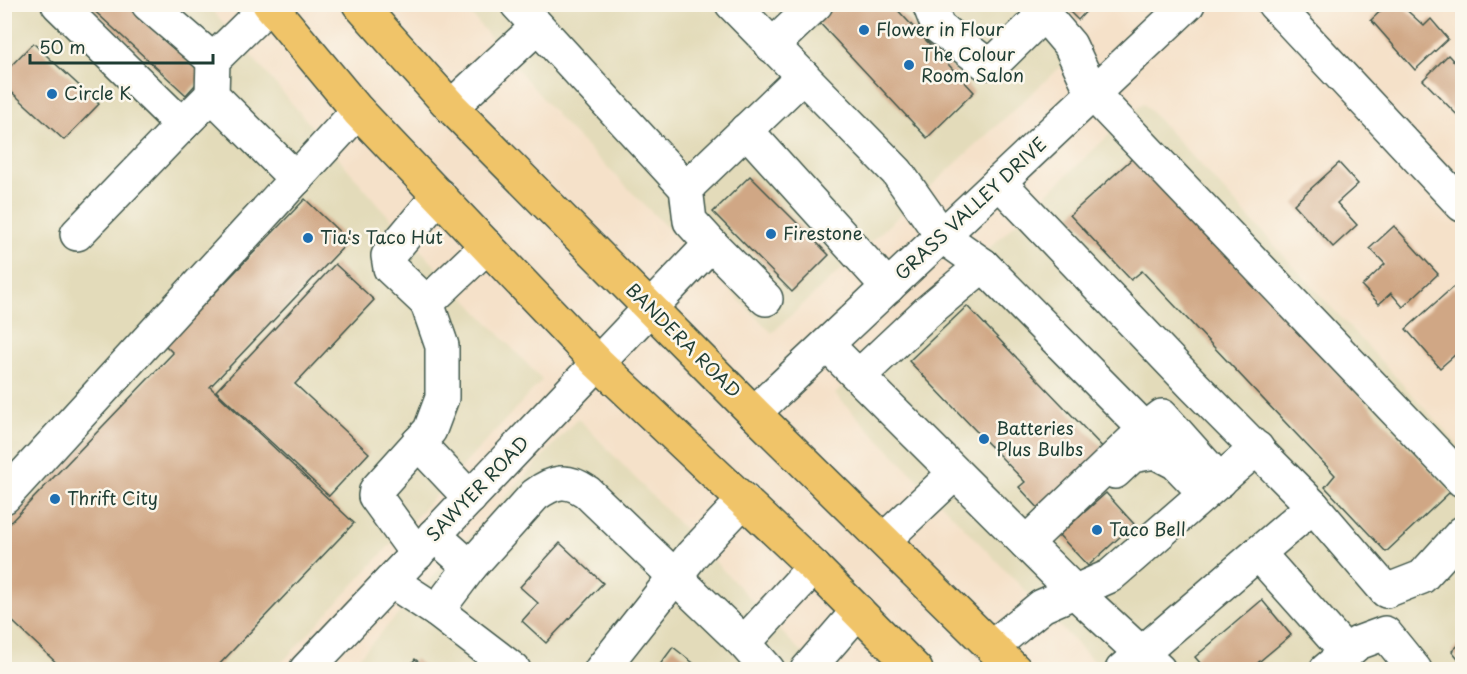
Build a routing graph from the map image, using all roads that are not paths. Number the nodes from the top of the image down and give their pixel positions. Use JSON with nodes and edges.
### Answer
{"nodes":[{"id":1,"x":58,"y":4,"type":"edge"},
{"id":2,"x":148,"y":4,"type":"edge"},
{"id":3,"x":359,"y":4,"type":"edge"},
{"id":4,"x":732,"y":4,"type":"edge"},
{"id":5,"x":788,"y":4,"type":"edge"},
{"id":6,"x":816,"y":4,"type":"edge"},
{"id":7,"x":929,"y":4,"type":"edge"},
{"id":8,"x":1188,"y":4,"type":"edge"},
{"id":9,"x":1274,"y":4,"type":"edge"},
{"id":10,"x":269,"y":5,"type":"edge"},
{"id":11,"x":1040,"y":9,"type":"edge"},
{"id":12,"x":527,"y":16,"type":"edge"},
{"id":13,"x":767,"y":40,"type":"junction"},
{"id":14,"x":213,"y":60,"type":"junction"},
{"id":15,"x":803,"y":76,"type":"junction"},
{"id":16,"x":1093,"y":94,"type":"junction"},
{"id":17,"x":212,"y":95,"type":"junction"},
{"id":18,"x":451,"y":107,"type":"junction"},
{"id":19,"x":358,"y":111,"type":"junction"},
{"id":20,"x":182,"y":125,"type":"junction"},
{"id":21,"x":746,"y":130,"type":"junction"},
{"id":22,"x":296,"y":179,"type":"junction"},
{"id":23,"x":999,"y":182,"type":"junction"},
{"id":24,"x":686,"y":188,"type":"junction"},
{"id":25,"x":439,"y":195,"type":"junction"},
{"id":26,"x":1462,"y":205,"type":"edge"},
{"id":27,"x":77,"y":234,"type":"dead end"},
{"id":28,"x":942,"y":236,"type":"junction"},
{"id":29,"x":711,"y":244,"type":"junction"},
{"id":30,"x":487,"y":246,"type":"junction"},
{"id":31,"x":983,"y":265,"type":"junction"},
{"id":32,"x":888,"y":287,"type":"junction"},
{"id":33,"x":766,"y":299,"type":"dead end"},
{"id":34,"x":427,"y":303,"type":"junction"},
{"id":35,"x":650,"y":309,"type":"junction"},
{"id":36,"x":827,"y":345,"type":"junction"},
{"id":37,"x":598,"y":363,"type":"junction"},
{"id":38,"x":859,"y":376,"type":"junction"},
{"id":39,"x":754,"y":413,"type":"junction"},
{"id":40,"x":1145,"y":429,"type":"junction"},
{"id":41,"x":418,"y":442,"type":"junction"},
{"id":42,"x":1257,"y":448,"type":"junction"},
{"id":43,"x":955,"y":472,"type":"junction"},
{"id":44,"x":1462,"y":480,"type":"edge"},
{"id":45,"x":1212,"y":487,"type":"junction"},
{"id":46,"x":4,"y":497,"type":"edge"},
{"id":47,"x":470,"y":498,"type":"junction"},
{"id":48,"x":744,"y":500,"type":"junction"},
{"id":49,"x":1313,"y":506,"type":"junction"},
{"id":50,"x":1462,"y":533,"type":"edge"},
{"id":51,"x":884,"y":540,"type":"junction"},
{"id":52,"x":425,"y":545,"type":"junction"},
{"id":53,"x":1030,"y":547,"type":"junction"},
{"id":54,"x":1258,"y":553,"type":"junction"},
{"id":55,"x":470,"y":567,"type":"junction"},
{"id":56,"x":814,"y":567,"type":"junction"},
{"id":57,"x":675,"y":578,"type":"junction"},
{"id":58,"x":391,"y":581,"type":"junction"},
{"id":59,"x":1074,"y":591,"type":"junction"},
{"id":60,"x":1386,"y":591,"type":"junction"},
{"id":61,"x":436,"y":611,"type":"junction"},
{"id":62,"x":858,"y":611,"type":"junction"},
{"id":63,"x":1385,"y":633,"type":"junction"},
{"id":64,"x":744,"y":643,"type":"junction"},
{"id":65,"x":992,"y":647,"type":"junction"},
{"id":66,"x":1337,"y":661,"type":"edge"},
{"id":67,"x":1141,"y":664,"type":"edge"},
{"id":68,"x":767,"y":668,"type":"edge"},
{"id":69,"x":309,"y":669,"type":"edge"},
{"id":70,"x":514,"y":669,"type":"edge"},
{"id":71,"x":601,"y":669,"type":"edge"},
{"id":72,"x":807,"y":669,"type":"edge"},
{"id":73,"x":916,"y":669,"type":"edge"},
{"id":74,"x":1015,"y":669,"type":"edge"},
{"id":75,"x":1415,"y":669,"type":"edge"}],
"edges":[{"from":1,"to":20,"type":"street"},
{"from":2,"to":14,"type":"street"},
{"from":3,"to":18,"type":"main road","name":"BANDERA ROAD"},
{"from":4,"to":13,"type":"street"},
{"from":5,"to":13,"type":"street"},
{"from":6,"to":13,"type":"street"},
{"from":7,"to":11,"type":"street"},
{"from":8,"to":16,"type":"street","name":"GRASS VALLEY DRIVE"},
{"from":9,"to":26,"type":"street"},
{"from":10,"to":14,"type":"street"},
{"from":10,"to":19,"type":"main road"},
{"from":11,"to":16,"type":"street"},
{"from":12,"to":18,"type":"street"},
{"from":12,"to":24,"type":"street"},
{"from":13,"to":15,"type":"street"},
{"from":14,"to":17,"type":"street"},
{"from":15,"to":21,"type":"street"},
{"from":15,"to":28,"type":"street"},
{"from":16,"to":23,"type":"street","name":"GRASS VALLEY DRIVE"},
{"from":16,"to":44,"type":"street"},
{"from":17,"to":20,"type":"street"},
{"from":17,"to":22,"type":"street"},
{"from":18,"to":35,"type":"main road","name":"BANDERA ROAD"},
{"from":19,"to":22,"type":"street"},
{"from":19,"to":25,"type":"main road"},
{"from":20,"to":27,"type":"street"},
{"from":21,"to":24,"type":"street"},
{"from":21,"to":32,"type":"street"},
{"from":22,"to":46,"type":"street"},
{"from":23,"to":28,"type":"street","name":"GRASS VALLEY DRIVE"},
{"from":23,"to":42,"type":"street"},
{"from":24,"to":29,"type":"street"},
{"from":25,"to":30,"type":"main road"},
{"from":25,"to":34,"type":"street"},
{"from":28,"to":31,"type":"street"},
{"from":28,"to":32,"type":"street","name":"GRASS VALLEY DRIVE"},
{"from":29,"to":33,"type":"street"},
{"from":29,"to":35,"type":"street","name":"SAWYER ROAD"},
{"from":30,"to":34,"type":"street"},
{"from":30,"to":37,"type":"main road"},
{"from":31,"to":38,"type":"street"},
{"from":31,"to":40,"type":"street"},
{"from":32,"to":36,"type":"street","name":"GRASS VALLEY DRIVE"},
{"from":34,"to":41,"type":"street"},
{"from":35,"to":37,"type":"street","name":"SAWYER ROAD"},
{"from":35,"to":39,"type":"main road","name":"BANDERA ROAD"},
{"from":36,"to":38,"type":"street"},
{"from":36,"to":39,"type":"street","name":"GRASS VALLEY DRIVE"},
{"from":37,"to":47,"type":"street","name":"SAWYER ROAD"},
{"from":37,"to":48,"type":"main road"},
{"from":38,"to":43,"type":"street"},
{"from":39,"to":51,"type":"main road","name":"BANDERA ROAD"},
{"from":40,"to":45,"type":"street"},
{"from":40,"to":53,"type":"street"},
{"from":41,"to":47,"type":"street"},
{"from":41,"to":52,"type":"street"},
{"from":42,"to":45,"type":"street"},
{"from":42,"to":49,"type":"street"},
{"from":43,"to":51,"type":"street"},
{"from":43,"to":53,"type":"street"},
{"from":45,"to":53,"type":"street"},
{"from":45,"to":59,"type":"street"},
{"from":47,"to":52,"type":"street","name":"SAWYER ROAD"},
{"from":48,"to":56,"type":"main road"},
{"from":48,"to":57,"type":"street"},
{"from":49,"to":54,"type":"street"},
{"from":49,"to":60,"type":"street"},
{"from":50,"to":60,"type":"street"},
{"from":51,"to":65,"type":"main road","name":"BANDERA ROAD"},
{"from":52,"to":55,"type":"street"},
{"from":52,"to":58,"type":"street","name":"SAWYER ROAD"},
{"from":53,"to":59,"type":"street"},
{"from":54,"to":66,"type":"street"},
{"from":54,"to":67,"type":"street"},
{"from":55,"to":57,"type":"street"},
{"from":55,"to":61,"type":"street"},
{"from":56,"to":62,"type":"main road"},
{"from":56,"to":64,"type":"street"},
{"from":57,"to":64,"type":"street"},
{"from":57,"to":71,"type":"street"},
{"from":58,"to":61,"type":"street"},
{"from":58,"to":69,"type":"street","name":"SAWYER ROAD"},
{"from":59,"to":65,"type":"street"},
{"from":59,"to":67,"type":"street"},
{"from":60,"to":63,"type":"street"},
{"from":61,"to":70,"type":"street"},
{"from":62,"to":72,"type":"street"},
{"from":62,"to":73,"type":"main road"},
{"from":63,"to":66,"type":"street"},
{"from":63,"to":75,"type":"street"},
{"from":64,"to":68,"type":"street"},
{"from":65,"to":74,"type":"main road","name":"BANDERA ROAD"}]}
